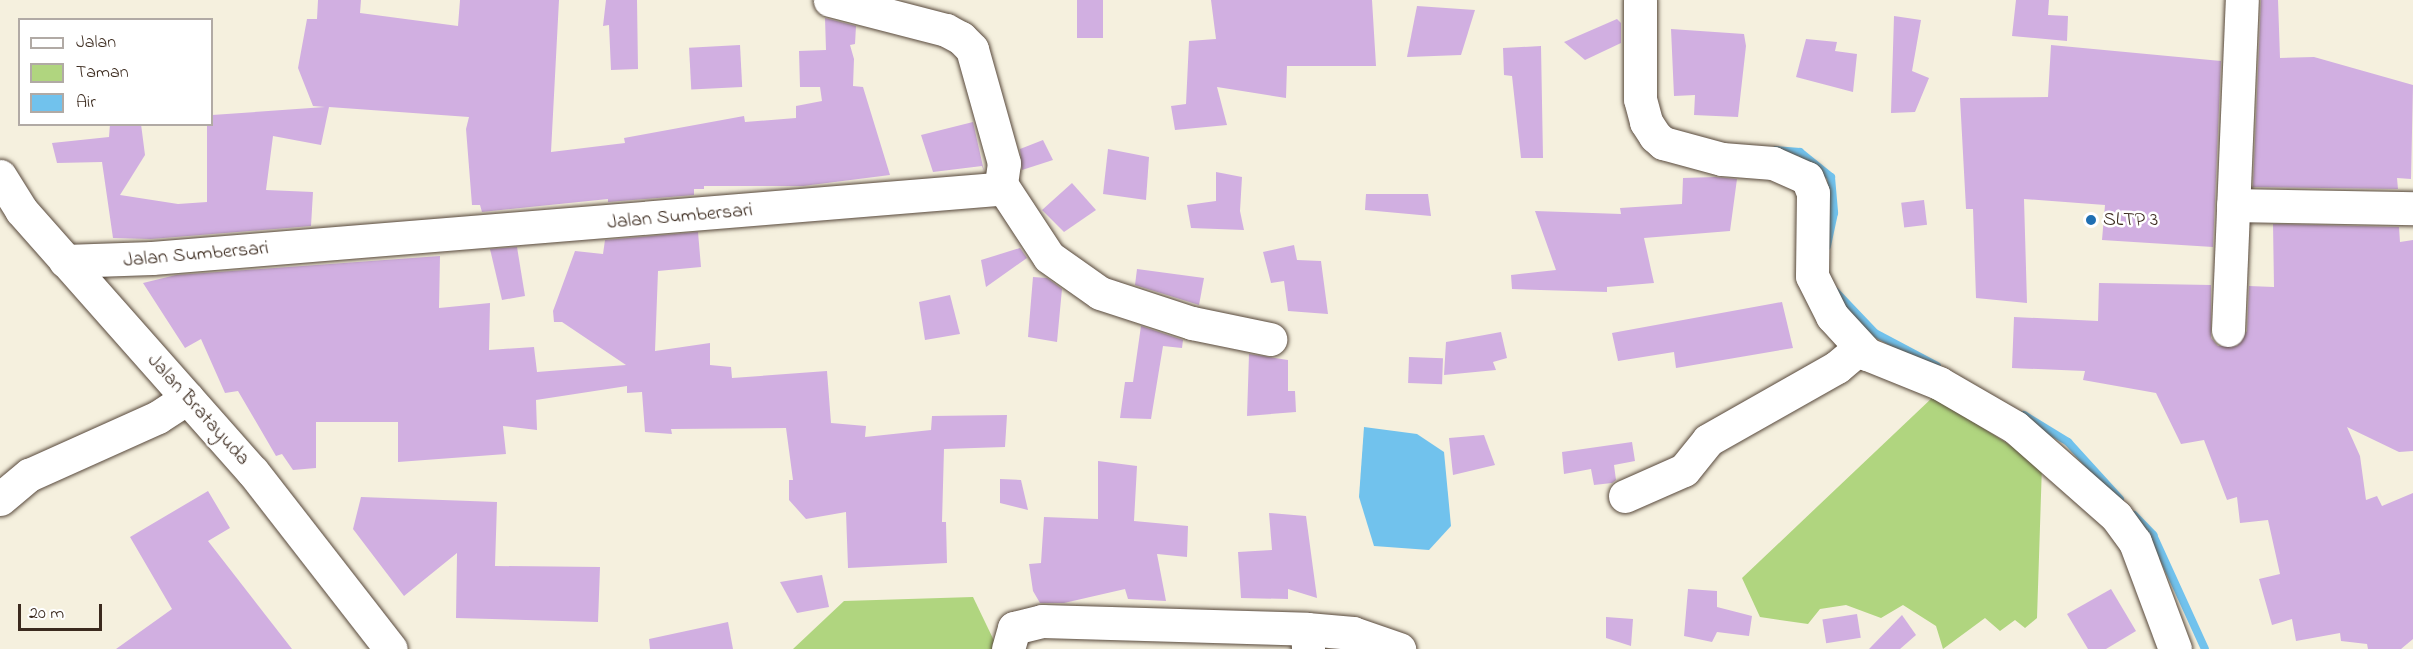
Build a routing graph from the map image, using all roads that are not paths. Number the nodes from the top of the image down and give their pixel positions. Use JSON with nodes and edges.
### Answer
{"nodes":[{"id":1,"x":830,"y":0,"type":"edge"},
{"id":2,"x":1640,"y":0,"type":"edge"},
{"id":3,"x":2242,"y":0,"type":"edge"},
{"id":4,"x":0,"y":176,"type":"edge"},
{"id":5,"x":1001,"y":184,"type":"junction"},
{"id":6,"x":2234,"y":205,"type":"junction"},
{"id":7,"x":2413,"y":208,"type":"edge"},
{"id":8,"x":65,"y":261,"type":"junction"},
{"id":9,"x":2228,"y":330,"type":"dead end"},
{"id":10,"x":1270,"y":339,"type":"dead end"},
{"id":11,"x":1860,"y":348,"type":"junction"},
{"id":12,"x":187,"y":398,"type":"junction"},
{"id":13,"x":1625,"y":496,"type":"dead end"},
{"id":14,"x":0,"y":499,"type":"edge"},
{"id":15,"x":1307,"y":639,"type":"edge"},
{"id":16,"x":391,"y":649,"type":"edge"},
{"id":17,"x":1008,"y":649,"type":"edge"},
{"id":18,"x":1399,"y":649,"type":"edge"},
{"id":19,"x":2175,"y":649,"type":"edge"}],
"edges":[{"from":1,"to":5,"type":"street"},
{"from":2,"to":11,"type":"street"},
{"from":3,"to":6,"type":"street"},
{"from":4,"to":8,"type":"street","name":"Jalan Bratayuda"},
{"from":5,"to":8,"type":"street","name":"Jalan Sumbersari"},
{"from":5,"to":10,"type":"street"},
{"from":6,"to":7,"type":"street"},
{"from":6,"to":9,"type":"street"},
{"from":8,"to":12,"type":"street","name":"Jalan Bratayuda"},
{"from":11,"to":13,"type":"street"},
{"from":11,"to":19,"type":"street"},
{"from":12,"to":14,"type":"street"},
{"from":12,"to":16,"type":"street","name":"Jalan Bratayuda"},
{"from":15,"to":17,"type":"street"},
{"from":15,"to":18,"type":"street"}]}
